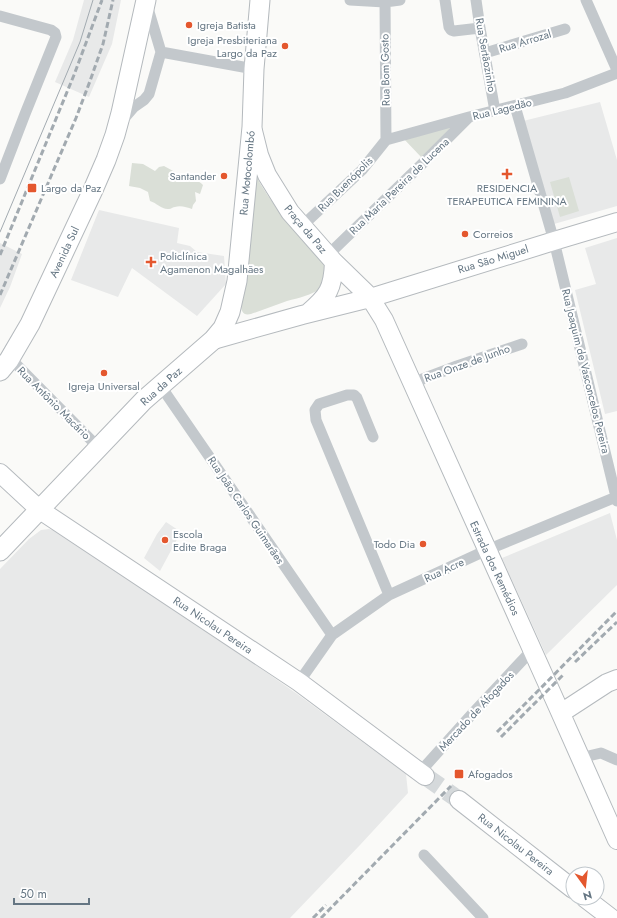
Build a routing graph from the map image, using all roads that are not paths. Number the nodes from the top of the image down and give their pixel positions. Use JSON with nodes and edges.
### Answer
{"nodes":[{"id":1,"x":146,"y":0,"type":"edge"},
{"id":2,"x":260,"y":0,"type":"edge"},
{"id":3,"x":350,"y":0,"type":"edge"},
{"id":4,"x":400,"y":0,"type":"edge"},
{"id":5,"x":445,"y":0,"type":"edge"},
{"id":6,"x":476,"y":0,"type":"edge"},
{"id":7,"x":586,"y":0,"type":"edge"},
{"id":8,"x":385,"y":1,"type":"edge"},
{"id":9,"x":0,"y":16,"type":"edge"},
{"id":10,"x":480,"y":28,"type":"junction"},
{"id":11,"x":565,"y":29,"type":"dead end"},
{"id":12,"x":161,"y":52,"type":"junction"},
{"id":13,"x":485,"y":53,"type":"junction"},
{"id":14,"x":254,"y":68,"type":"junction"},
{"id":15,"x":617,"y":72,"type":"edge"},
{"id":16,"x":515,"y":106,"type":"junction"},
{"id":17,"x":495,"y":111,"type":"junction"},
{"id":18,"x":468,"y":117,"type":"junction"},
{"id":19,"x":252,"y":127,"type":"junction"},
{"id":20,"x":117,"y":128,"type":"junction"},
{"id":21,"x":386,"y":140,"type":"junction"},
{"id":22,"x":0,"y":180,"type":"edge"},
{"id":23,"x":617,"y":222,"type":"edge"},
{"id":24,"x":302,"y":226,"type":"junction"},
{"id":25,"x":554,"y":241,"type":"junction"},
{"id":26,"x":331,"y":259,"type":"junction"},
{"id":27,"x":370,"y":298,"type":"junction"},
{"id":28,"x":307,"y":314,"type":"junction"},
{"id":29,"x":213,"y":340,"type":"junction"},
{"id":30,"x":522,"y":344,"type":"dead end"},
{"id":31,"x":5,"y":365,"type":"edge"},
{"id":32,"x":412,"y":383,"type":"junction"},
{"id":33,"x":160,"y":385,"type":"junction"},
{"id":34,"x":373,"y":437,"type":"dead end"},
{"id":35,"x":99,"y":448,"type":"junction"},
{"id":36,"x":0,"y":473,"type":"edge"},
{"id":37,"x":616,"y":499,"type":"edge"},
{"id":38,"x":40,"y":510,"type":"junction"},
{"id":39,"x":487,"y":550,"type":"junction"},
{"id":40,"x":0,"y":551,"type":"edge"},
{"id":41,"x":389,"y":595,"type":"junction"},
{"id":42,"x":332,"y":635,"type":"junction"},
{"id":43,"x":532,"y":650,"type":"junction"},
{"id":44,"x":617,"y":679,"type":"edge"},
{"id":45,"x":299,"y":682,"type":"junction"},
{"id":46,"x":561,"y":713,"type":"junction"},
{"id":47,"x":580,"y":758,"type":"junction"},
{"id":48,"x":617,"y":760,"type":"edge"},
{"id":49,"x":422,"y":774,"type":"joint"},
{"id":50,"x":460,"y":800,"type":"tunnel mouth"},
{"id":51,"x":617,"y":840,"type":"edge"},
{"id":52,"x":424,"y":855,"type":"dead end"},
{"id":53,"x":565,"y":882,"type":"edge"},
{"id":54,"x":595,"y":906,"type":"edge"},
{"id":55,"x":483,"y":918,"type":"edge"},
{"id":56,"x":611,"y":918,"type":"edge"}],
"edges":[{"from":1,"to":12,"type":"street","name":"Avenida Sul"},
{"from":1,"to":20,"type":"highway","name":"Avenida Sul"},
{"from":2,"to":14,"type":"highway","name":"Rua Motocolombó"},
{"from":3,"to":8,"type":"street"},
{"from":4,"to":8,"type":"street"},
{"from":5,"to":10,"type":"street"},
{"from":6,"to":10,"type":"street","name":"Rua Sertãozinho"},
{"from":7,"to":15,"type":"street"},
{"from":8,"to":21,"type":"street","name":"Rua Bom Gosto"},
{"from":9,"to":22,"type":"street"},
{"from":10,"to":13,"type":"street","name":"Rua Sertãozinho"},
{"from":11,"to":13,"type":"street","name":"Rua Arrozal"},
{"from":12,"to":14,"type":"street"},
{"from":12,"to":20,"type":"street","name":"Avenida Sul"},
{"from":13,"to":17,"type":"street","name":"Rua Sertãozinho"},
{"from":14,"to":19,"type":"highway","name":"Rua Motocolombó"},
{"from":15,"to":16,"type":"street","name":"Rua Lagedão"},
{"from":16,"to":17,"type":"street","name":"Rua Lagedão"},
{"from":16,"to":25,"type":"street","name":"Rua Joaquim de Vasconcelos Pereira"},
{"from":17,"to":18,"type":"street","name":"Rua Lagedão"},
{"from":18,"to":21,"type":"street","name":"Rua Lagedão"},
{"from":18,"to":26,"type":"street","name":"Rua Maria Pereira de Lucena"},
{"from":19,"to":24,"type":"main road","name":"Praça da Paz"},
{"from":19,"to":29,"type":"highway","name":"Rua Motocolombó"},
{"from":20,"to":31,"type":"highway","name":"Avenida Sul"},
{"from":21,"to":24,"type":"street","name":"Rua Buenópolis"},
{"from":23,"to":25,"type":"main road","name":"Rua São Miguel"},
{"from":24,"to":26,"type":"main road","name":"Praça da Paz"},
{"from":25,"to":27,"type":"main road","name":"Rua São Miguel"},
{"from":25,"to":37,"type":"street","name":"Rua Joaquim de Vasconcelos Pereira"},
{"from":26,"to":27,"type":"main road","name":"Praça da Paz"},
{"from":26,"to":28,"type":"main road"},
{"from":27,"to":28,"type":"main road","name":"Rua da Paz"},
{"from":27,"to":32,"type":"main road","name":"Estrada dos Remédios"},
{"from":28,"to":29,"type":"main road","name":"Rua da Paz"},
{"from":29,"to":33,"type":"highway","name":"Rua da Paz"},
{"from":30,"to":32,"type":"street","name":"Rua Onze de Junho"},
{"from":31,"to":35,"type":"street","name":"Rua Antônio Macário"},
{"from":32,"to":39,"type":"main road","name":"Estrada dos Remédios"},
{"from":33,"to":35,"type":"highway","name":"Rua da Paz"},
{"from":33,"to":42,"type":"street","name":"Rua João Carlos Guimarães"},
{"from":34,"to":41,"type":"street"},
{"from":35,"to":38,"type":"highway","name":"Rua da Paz"},
{"from":36,"to":38,"type":"main road","name":"Rua Nicolau Pereira"},
{"from":37,"to":39,"type":"street","name":"Rua Acre"},
{"from":38,"to":40,"type":"highway","name":"Rua da Paz"},
{"from":38,"to":45,"type":"main road","name":"Rua Nicolau Pereira"},
{"from":39,"to":41,"type":"street","name":"Rua Acre"},
{"from":39,"to":43,"type":"main road","name":"Estrada dos Remédios"},
{"from":41,"to":42,"type":"street","name":"Rua Acre"},
{"from":42,"to":45,"type":"street","name":"Rua Acre"},
{"from":43,"to":46,"type":"main road","name":"Estrada dos Remédios"},
{"from":43,"to":49,"type":"street","name":"Mercado de Afogados"},
{"from":44,"to":46,"type":"main road"},
{"from":45,"to":49,"type":"main road","name":"Rua Nicolau Pereira"},
{"from":46,"to":47,"type":"main road","name":"Estrada dos Remédios"},
{"from":47,"to":48,"type":"street"},
{"from":47,"to":51,"type":"main road","name":"Estrada dos Remédios"},
{"from":50,"to":53,"type":"main road","name":"Rua Nicolau Pereira"},
{"from":52,"to":55,"type":"street"},
{"from":54,"to":56,"type":"main road"}]}
